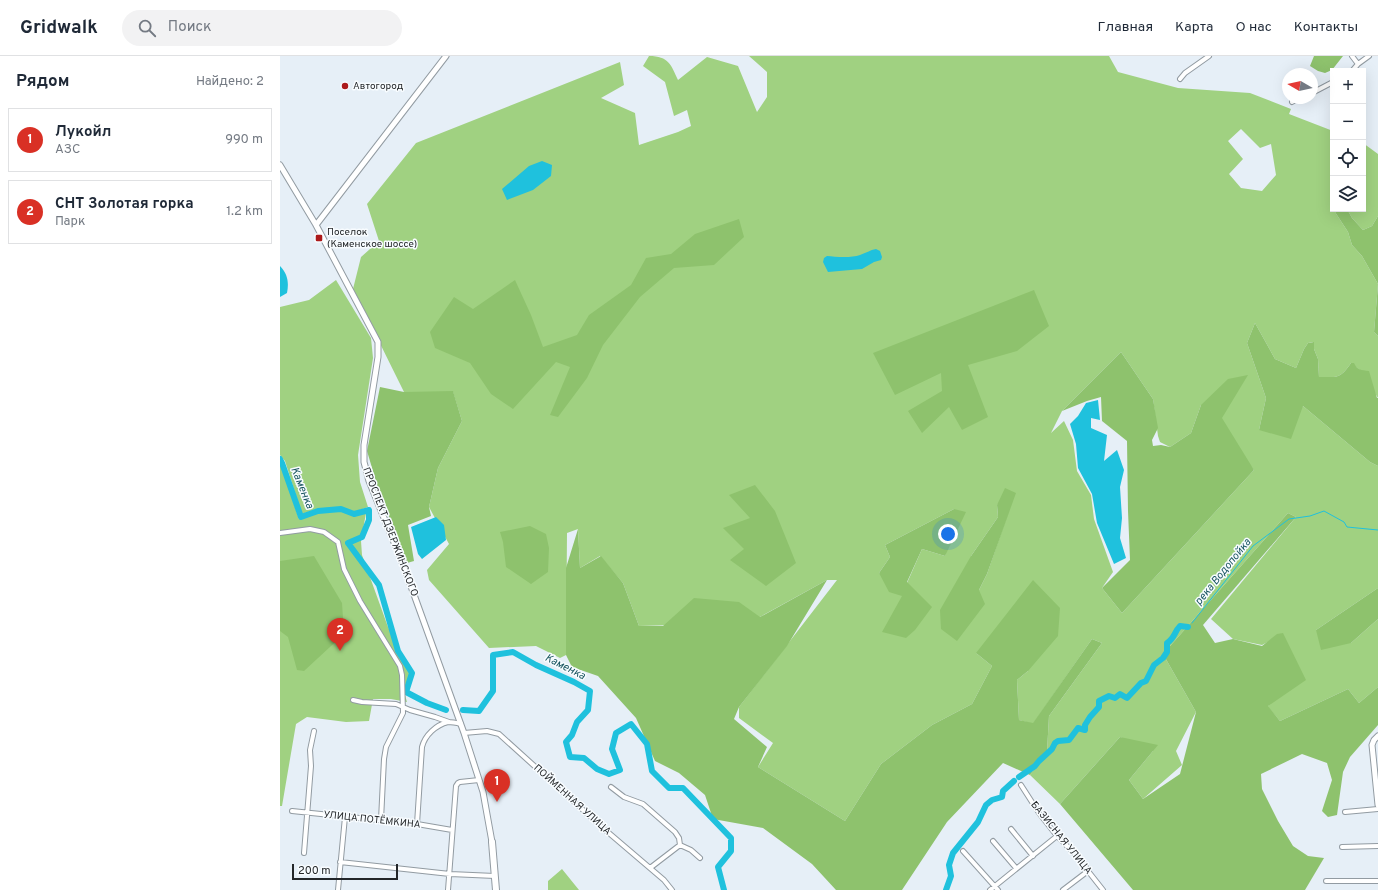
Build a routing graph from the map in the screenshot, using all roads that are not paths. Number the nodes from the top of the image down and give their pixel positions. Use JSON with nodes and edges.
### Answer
{"nodes":[{"id":1,"x":446,"y":56,"type":"edge"},
{"id":2,"x":1209,"y":56,"type":"edge"},
{"id":3,"x":1352,"y":56,"type":"edge"},
{"id":4,"x":1369,"y":56,"type":"edge"},
{"id":5,"x":1358,"y":64,"type":"junction"},
{"id":6,"x":1355,"y":68,"type":"edge"},
{"id":7,"x":1180,"y":79,"type":"dead end"},
{"id":8,"x":1330,"y":84,"type":"edge"},
{"id":9,"x":1318,"y":90,"type":"edge"},
{"id":10,"x":280,"y":165,"type":"edge"},
{"id":11,"x":316,"y":225,"type":"junction"},
{"id":12,"x":280,"y":533,"type":"edge"},
{"id":13,"x":353,"y":700,"type":"dead end"},
{"id":14,"x":403,"y":708,"type":"junction"},
{"id":15,"x":449,"y":722,"type":"junction"},
{"id":16,"x":461,"y":724,"type":"junction"},
{"id":17,"x":314,"y":731,"type":"dead end"},
{"id":18,"x":464,"y":733,"type":"junction"},
{"id":19,"x":1378,"y":736,"type":"edge"},
{"id":20,"x":1377,"y":773,"type":"edge"},
{"id":21,"x":480,"y":780,"type":"junction"},
{"id":22,"x":1021,"y":785,"type":"dead end"},
{"id":23,"x":611,"y":787,"type":"dead end"},
{"id":24,"x":1378,"y":805,"type":"edge"},
{"id":25,"x":1378,"y":810,"type":"edge"},
{"id":26,"x":292,"y":811,"type":"dead end"},
{"id":27,"x":1344,"y":812,"type":"dead end"},
{"id":28,"x":308,"y":813,"type":"junction"},
{"id":29,"x":345,"y":817,"type":"junction"},
{"id":30,"x":381,"y":820,"type":"junction"},
{"id":31,"x":417,"y":824,"type":"junction"},
{"id":32,"x":1011,"y":829,"type":"dead end"},
{"id":33,"x":452,"y":830,"type":"junction"},
{"id":34,"x":1057,"y":836,"type":"junction"},
{"id":35,"x":993,"y":841,"type":"dead end"},
{"id":36,"x":492,"y":842,"type":"joint"},
{"id":37,"x":680,"y":845,"type":"junction"},
{"id":38,"x":1378,"y":846,"type":"edge"},
{"id":39,"x":1342,"y":847,"type":"dead end"},
{"id":40,"x":963,"y":851,"type":"dead end"},
{"id":41,"x":304,"y":853,"type":"dead end"},
{"id":42,"x":1033,"y":856,"type":"junction"},
{"id":43,"x":700,"y":858,"type":"dead end"},
{"id":44,"x":340,"y":862,"type":"junction"},
{"id":45,"x":650,"y":868,"type":"junction"},
{"id":46,"x":1016,"y":868,"type":"junction"},
{"id":47,"x":1088,"y":871,"type":"junction"},
{"id":48,"x":450,"y":874,"type":"junction"},
{"id":49,"x":495,"y":876,"type":"junction"},
{"id":50,"x":1326,"y":881,"type":"dead end"},
{"id":51,"x":1378,"y":881,"type":"edge"},
{"id":52,"x":996,"y":888,"type":"edge"},
{"id":53,"x":338,"y":890,"type":"edge"},
{"id":54,"x":448,"y":890,"type":"edge"},
{"id":55,"x":496,"y":890,"type":"edge"},
{"id":56,"x":672,"y":890,"type":"edge"},
{"id":57,"x":990,"y":890,"type":"edge"},
{"id":58,"x":1063,"y":890,"type":"edge"},
{"id":59,"x":1103,"y":890,"type":"edge"}],
"edges":[{"from":1,"to":11,"type":"street"},
{"from":2,"to":7,"type":"street"},
{"from":3,"to":5,"type":"street"},
{"from":4,"to":5,"type":"street"},
{"from":5,"to":6,"type":"street"},
{"from":8,"to":9,"type":"street"},
{"from":10,"to":11,"type":"street","name":"ПРОСПЕКТ ДЗЕРЖИНСКОГО"},
{"from":11,"to":16,"type":"street","name":"ПРОСПЕКТ ДЗЕРЖИНСКОГО"},
{"from":12,"to":14,"type":"street"},
{"from":13,"to":14,"type":"street"},
{"from":14,"to":15,"type":"street"},
{"from":14,"to":30,"type":"street"},
{"from":15,"to":16,"type":"street"},
{"from":15,"to":31,"type":"street"},
{"from":16,"to":18,"type":"street","name":"ПРОСПЕКТ ДЗЕРЖИНСКОГО"},
{"from":17,"to":28,"type":"street"},
{"from":18,"to":21,"type":"street","name":"ПРОСПЕКТ ДЗЕРЖИНСКОГО"},
{"from":18,"to":45,"type":"street","name":"ПОЙМЕННАЯ УЛИЦА"},
{"from":19,"to":20,"type":"street"},
{"from":20,"to":24,"type":"street"},
{"from":21,"to":33,"type":"street"},
{"from":21,"to":36,"type":"street","name":"ПРОСПЕКТ ДЗЕРЖИНСКОГО"},
{"from":22,"to":34,"type":"street","name":"БАЗИСНАЯ УЛИЦА"},
{"from":23,"to":37,"type":"street"},
{"from":25,"to":27,"type":"street"},
{"from":26,"to":28,"type":"street","name":"УЛИЦА ПОТЁМКИНА"},
{"from":28,"to":29,"type":"street","name":"УЛИЦА ПОТЁМКИНА"},
{"from":28,"to":41,"type":"street"},
{"from":29,"to":30,"type":"street","name":"УЛИЦА ПОТЁМКИНА"},
{"from":29,"to":44,"type":"street"},
{"from":30,"to":31,"type":"street","name":"УЛИЦА ПОТЁМКИНА"},
{"from":31,"to":33,"type":"street","name":"УЛИЦА ПОТЁМКИНА"},
{"from":32,"to":42,"type":"street"},
{"from":33,"to":48,"type":"street"},
{"from":34,"to":42,"type":"street"},
{"from":34,"to":47,"type":"street","name":"БАЗИСНАЯ УЛИЦА"},
{"from":35,"to":46,"type":"street"},
{"from":36,"to":49,"type":"main road","name":"ПРОСПЕКТ ДЗЕРЖИНСКОГО"},
{"from":37,"to":43,"type":"street"},
{"from":37,"to":45,"type":"street"},
{"from":38,"to":39,"type":"street"},
{"from":40,"to":52,"type":"street"},
{"from":42,"to":46,"type":"street"},
{"from":44,"to":48,"type":"street"},
{"from":44,"to":53,"type":"street"},
{"from":45,"to":56,"type":"street","name":"ПОЙМЕННАЯ УЛИЦА"},
{"from":46,"to":52,"type":"street"},
{"from":47,"to":58,"type":"street"},
{"from":47,"to":59,"type":"street","name":"БАЗИСНАЯ УЛИЦА"},
{"from":48,"to":49,"type":"street"},
{"from":48,"to":54,"type":"street"},
{"from":49,"to":55,"type":"main road","name":"ПРОСПЕКТ ДЗЕРЖИНСКОГО"},
{"from":50,"to":51,"type":"street"},
{"from":52,"to":57,"type":"street"}]}
